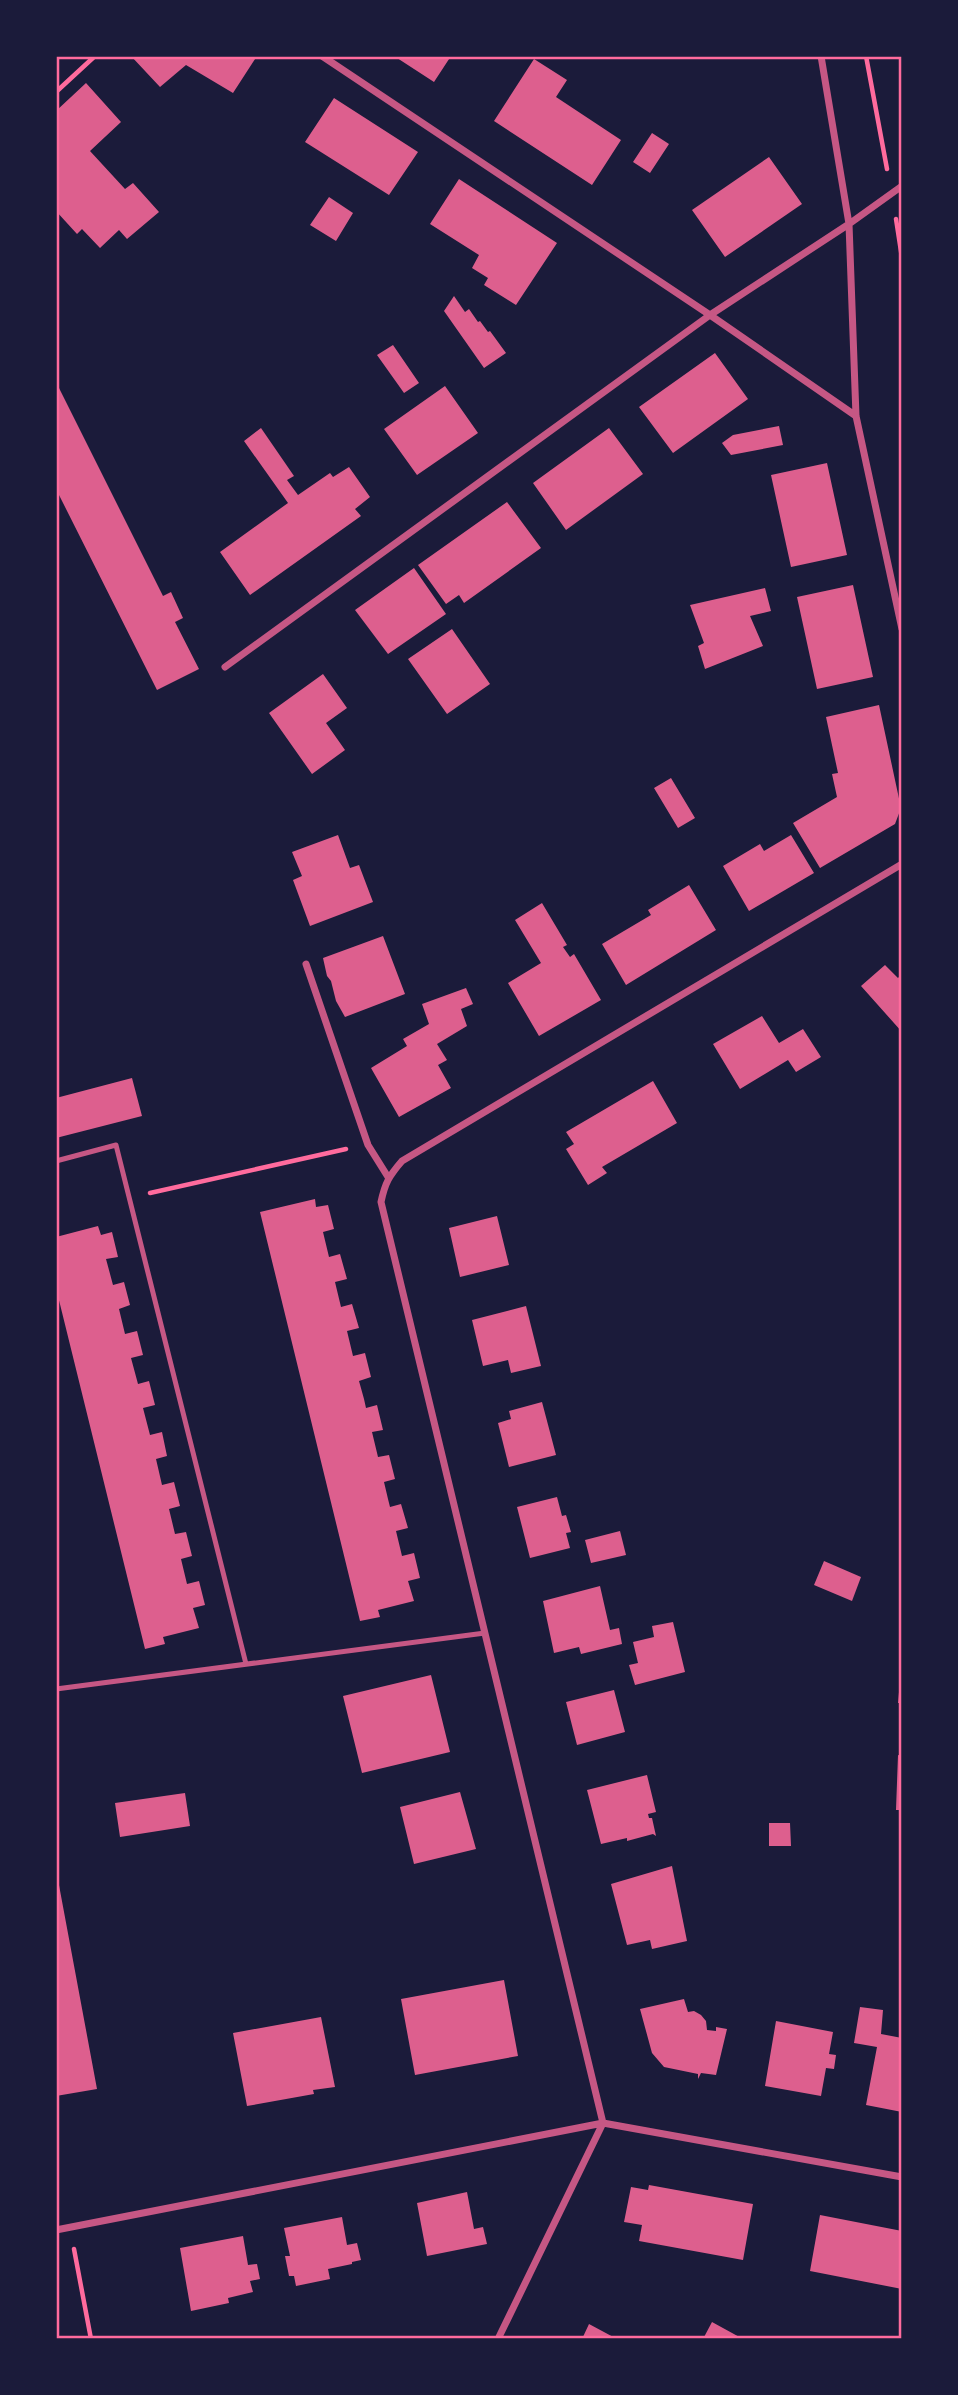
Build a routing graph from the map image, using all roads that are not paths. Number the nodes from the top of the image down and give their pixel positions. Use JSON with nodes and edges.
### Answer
{"nodes":[{"id":1,"x":322,"y":56,"type":"edge"},
{"id":2,"x":821,"y":56,"type":"edge"},
{"id":3,"x":902,"y":186,"type":"edge"},
{"id":4,"x":849,"y":224,"type":"junction"},
{"id":5,"x":710,"y":315,"type":"junction"},
{"id":6,"x":856,"y":416,"type":"junction"},
{"id":7,"x":902,"y":629,"type":"edge"},
{"id":8,"x":225,"y":667,"type":"dead end"},
{"id":9,"x":902,"y":864,"type":"edge"},
{"id":10,"x":306,"y":964,"type":"dead end"},
{"id":11,"x":56,"y":1161,"type":"edge"},
{"id":12,"x":388,"y":1177,"type":"junction"},
{"id":13,"x":485,"y":1633,"type":"junction"},
{"id":14,"x":246,"y":1664,"type":"junction"},
{"id":15,"x":56,"y":1689,"type":"edge"},
{"id":16,"x":603,"y":2123,"type":"junction"},
{"id":17,"x":902,"y":2177,"type":"edge"},
{"id":18,"x":56,"y":2230,"type":"edge"},
{"id":19,"x":498,"y":2339,"type":"edge"}],
"edges":[{"from":1,"to":5,"type":"street"},
{"from":2,"to":4,"type":"street"},
{"from":3,"to":4,"type":"street"},
{"from":4,"to":5,"type":"street"},
{"from":4,"to":6,"type":"street"},
{"from":5,"to":6,"type":"street"},
{"from":5,"to":8,"type":"street"},
{"from":6,"to":7,"type":"street"},
{"from":9,"to":12,"type":"street"},
{"from":10,"to":12,"type":"street"},
{"from":11,"to":14,"type":"lane"},
{"from":12,"to":13,"type":"street"},
{"from":13,"to":14,"type":"lane"},
{"from":13,"to":16,"type":"street"},
{"from":14,"to":15,"type":"lane"},
{"from":16,"to":17,"type":"street"},
{"from":16,"to":18,"type":"street"},
{"from":16,"to":19,"type":"street"}]}
